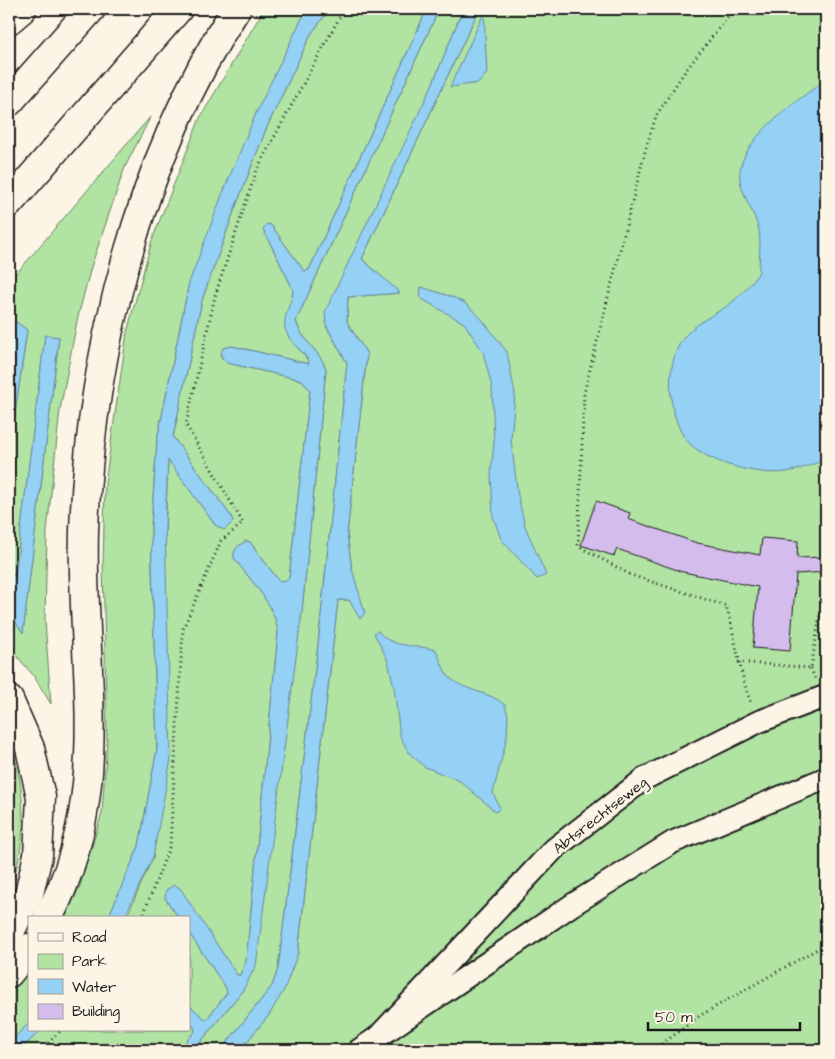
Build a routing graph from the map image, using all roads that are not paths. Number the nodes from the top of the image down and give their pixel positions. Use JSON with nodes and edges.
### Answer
{"nodes":[{"id":1,"x":22,"y":9,"type":"edge"},
{"id":2,"x":91,"y":9,"type":"edge"},
{"id":3,"x":178,"y":9,"type":"edge"},
{"id":4,"x":236,"y":9,"type":"edge"},
{"id":5,"x":9,"y":20,"type":"edge"},
{"id":6,"x":9,"y":102,"type":"edge"},
{"id":7,"x":9,"y":203,"type":"edge"},
{"id":8,"x":826,"y":696,"type":"edge"},
{"id":9,"x":9,"y":700,"type":"edge"},
{"id":10,"x":826,"y":778,"type":"edge"},
{"id":11,"x":49,"y":916,"type":"edge"},
{"id":12,"x":9,"y":934,"type":"edge"},
{"id":13,"x":28,"y":949,"type":"edge"},
{"id":14,"x":9,"y":973,"type":"edge"},
{"id":15,"x":367,"y":1045,"type":"edge"}],
"edges":[{"from":1,"to":5,"type":"highway"},
{"from":2,"to":6,"type":"highway"},
{"from":3,"to":7,"type":"highway"},
{"from":4,"to":11,"type":"highway"},
{"from":8,"to":15,"type":"lane","name":"Abtsrechtseweg"},
{"from":9,"to":12,"type":"highway"},
{"from":10,"to":15,"type":"lane","name":"Abtsrechtseweg"},
{"from":13,"to":14,"type":"highway"}]}
